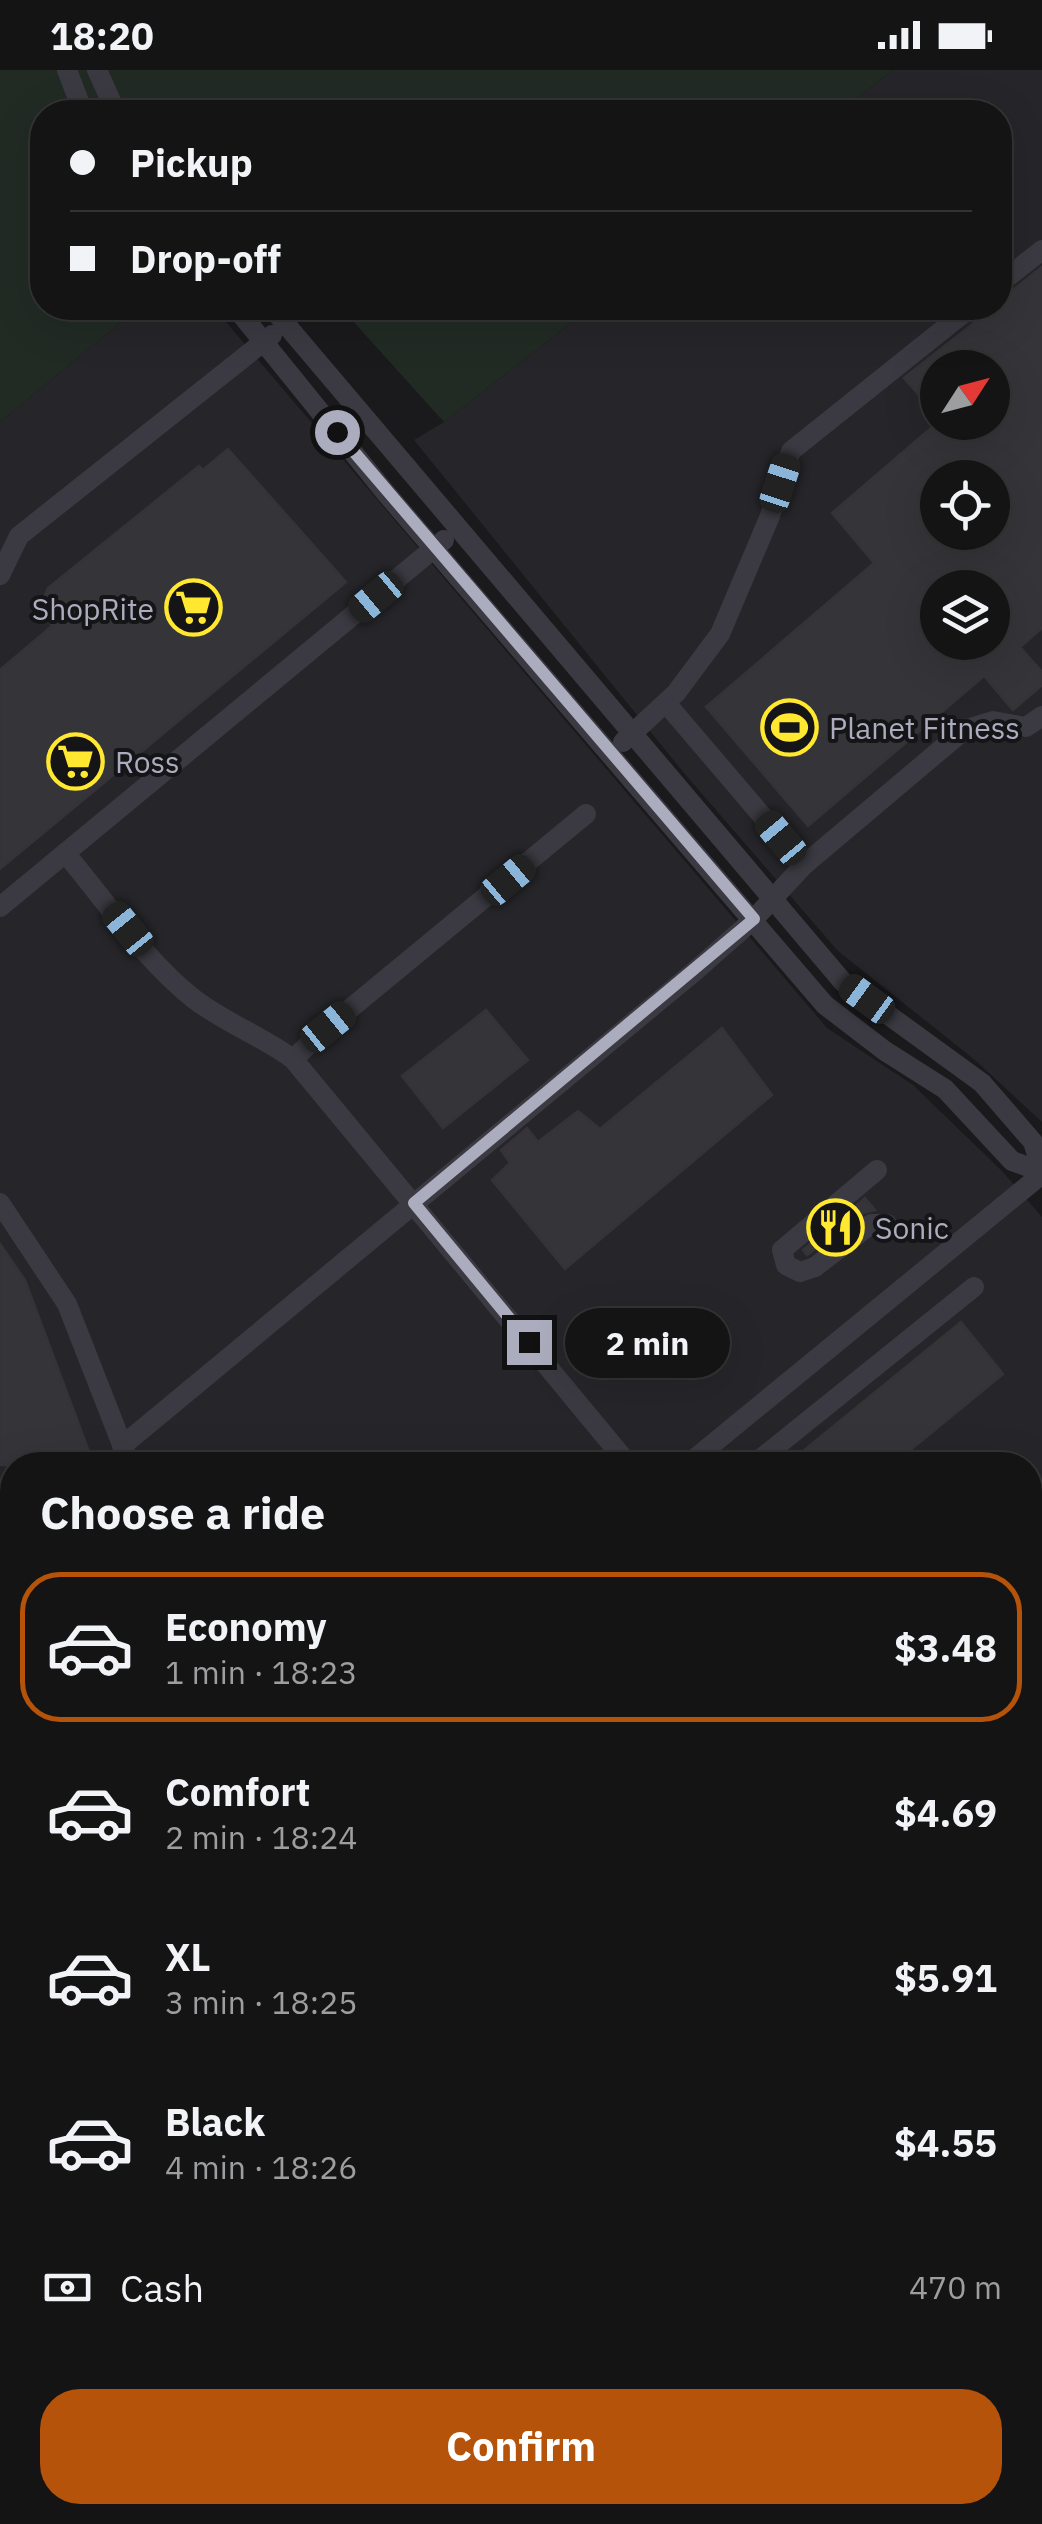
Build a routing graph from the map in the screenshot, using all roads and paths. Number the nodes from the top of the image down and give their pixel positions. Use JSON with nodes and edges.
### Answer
{"nodes":[{"id":1,"x":67,"y":70,"type":"edge"},
{"id":2,"x":98,"y":70,"type":"edge"},
{"id":3,"x":78,"y":100,"type":"edge"},
{"id":4,"x":111,"y":100,"type":"edge"},
{"id":5,"x":1042,"y":250,"type":"edge"},
{"id":6,"x":1012,"y":274,"type":"edge"},
{"id":7,"x":246,"y":320,"type":"edge"},
{"id":8,"x":277,"y":320,"type":"edge"},
{"id":9,"x":282,"y":320,"type":"edge"},
{"id":10,"x":955,"y":320,"type":"edge"},
{"id":11,"x":264,"y":342,"type":"junction"},
{"id":12,"x":458,"y":529,"type":"junction"},
{"id":13,"x":436,"y":547,"type":"junction"},
{"id":14,"x":0,"y":575,"type":"edge"},
{"id":15,"x":666,"y":703,"type":"junction"},
{"id":16,"x":1042,"y":716,"type":"edge"},
{"id":17,"x":632,"y":735,"type":"junction"},
{"id":18,"x":610,"y":753,"type":"junction"},
{"id":19,"x":586,"y":814,"type":"dead end"},
{"id":20,"x":66,"y":853,"type":"junction"},
{"id":21,"x":804,"y":865,"type":"junction"},
{"id":22,"x":771,"y":899,"type":"junction"},
{"id":23,"x":0,"y":907,"type":"edge"},
{"id":24,"x":754,"y":919,"type":"junction"},
{"id":25,"x":293,"y":1059,"type":"junction"},
{"id":26,"x":876,"y":1170,"type":"dead end"},
{"id":27,"x":1042,"y":1172,"type":"edge"},
{"id":28,"x":0,"y":1203,"type":"edge"},
{"id":29,"x":414,"y":1203,"type":"junction"},
{"id":30,"x":888,"y":1224,"type":"dead end"},
{"id":31,"x":782,"y":1250,"type":"junction"},
{"id":32,"x":763,"y":1265,"type":"dead end"},
{"id":33,"x":974,"y":1288,"type":"dead end"},
{"id":34,"x":124,"y":1452,"type":"edge"},
{"id":35,"x":131,"y":1452,"type":"edge"},
{"id":36,"x":618,"y":1452,"type":"edge"},
{"id":37,"x":703,"y":1452,"type":"edge"},
{"id":38,"x":769,"y":1452,"type":"edge"}],
"edges":[{"from":1,"to":3,"type":"street"},
{"from":2,"to":4,"type":"street"},
{"from":5,"to":6,"type":"street"},
{"from":7,"to":11,"type":"street"},
{"from":8,"to":11,"type":"street"},
{"from":9,"to":12,"type":"street"},
{"from":10,"to":15,"type":"street"},
{"from":11,"to":13,"type":"street"},
{"from":11,"to":14,"type":"street"},
{"from":12,"to":13,"type":"street"},
{"from":12,"to":17,"type":"street"},
{"from":13,"to":18,"type":"street"},
{"from":13,"to":20,"type":"street"},
{"from":15,"to":17,"type":"street"},
{"from":15,"to":21,"type":"street"},
{"from":16,"to":21,"type":"street"},
{"from":17,"to":18,"type":"street"},
{"from":17,"to":22,"type":"street"},
{"from":18,"to":24,"type":"street"},
{"from":19,"to":25,"type":"street"},
{"from":20,"to":23,"type":"street"},
{"from":20,"to":25,"type":"street"},
{"from":21,"to":22,"type":"street"},
{"from":22,"to":24,"type":"street"},
{"from":22,"to":27,"type":"street"},
{"from":24,"to":27,"type":"street"},
{"from":24,"to":29,"type":"street"},
{"from":25,"to":29,"type":"street"},
{"from":26,"to":31,"type":"street"},
{"from":27,"to":37,"type":"street"},
{"from":28,"to":34,"type":"street"},
{"from":29,"to":35,"type":"street"},
{"from":29,"to":36,"type":"street"},
{"from":30,"to":31,"type":"street"},
{"from":31,"to":32,"type":"street"},
{"from":33,"to":38,"type":"street"}]}
